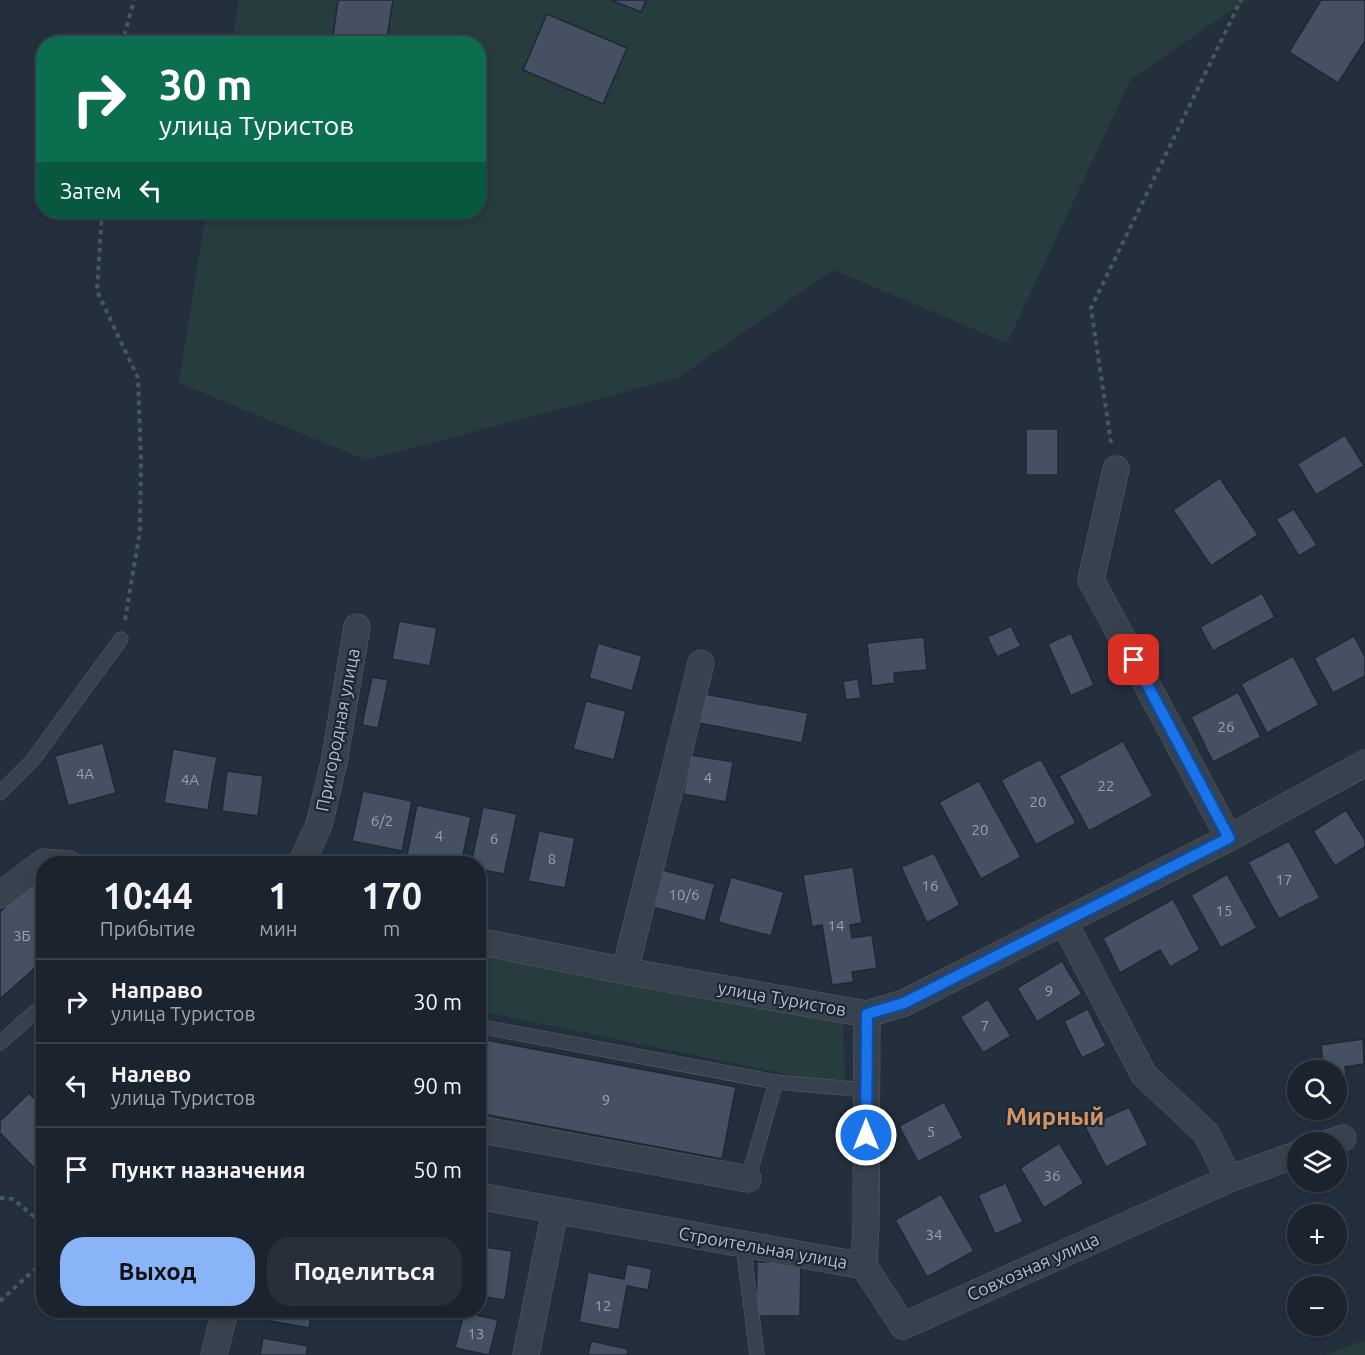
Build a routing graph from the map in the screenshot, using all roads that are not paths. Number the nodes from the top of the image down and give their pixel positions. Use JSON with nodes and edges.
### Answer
{"nodes":[{"id":1,"x":1116,"y":470,"type":"road end"},
{"id":2,"x":357,"y":627,"type":"dead end"},
{"id":3,"x":121,"y":639,"type":"road end"},
{"id":4,"x":701,"y":663,"type":"dead end"},
{"id":5,"x":1365,"y":763,"type":"edge"},
{"id":6,"x":0,"y":793,"type":"edge"},
{"id":7,"x":1229,"y":838,"type":"junction"},
{"id":8,"x":305,"y":856,"type":"edge"},
{"id":9,"x":36,"y":868,"type":"edge"},
{"id":10,"x":0,"y":895,"type":"edge"},
{"id":11,"x":1064,"y":922,"type":"junction"},
{"id":12,"x":486,"y":943,"type":"edge"},
{"id":13,"x":625,"y":971,"type":"junction"},
{"id":14,"x":36,"y":1011,"type":"edge"},
{"id":15,"x":867,"y":1014,"type":"junction"},
{"id":16,"x":486,"y":1028,"type":"edge"},
{"id":17,"x":0,"y":1043,"type":"edge"},
{"id":18,"x":776,"y":1082,"type":"junction"},
{"id":19,"x":866,"y":1090,"type":"junction"},
{"id":20,"x":486,"y":1130,"type":"edge"},
{"id":21,"x":1287,"y":1158,"type":"edge"},
{"id":22,"x":748,"y":1179,"type":"joint"},
{"id":23,"x":1229,"y":1179,"type":"junction"},
{"id":24,"x":486,"y":1198,"type":"edge"},
{"id":25,"x":558,"y":1211,"type":"junction"},
{"id":26,"x":743,"y":1244,"type":"junction"},
{"id":27,"x":864,"y":1266,"type":"junction"},
{"id":28,"x":223,"y":1318,"type":"edge"},
{"id":29,"x":214,"y":1355,"type":"edge"},
{"id":30,"x":526,"y":1355,"type":"edge"},
{"id":31,"x":757,"y":1355,"type":"edge"}],
"edges":[{"from":1,"to":7,"type":"street"},
{"from":2,"to":8,"type":"street","name":"Пригородная улица"},
{"from":3,"to":6,"type":"lane"},
{"from":4,"to":13,"type":"street"},
{"from":5,"to":7,"type":"street","name":"улица Туристов"},
{"from":7,"to":11,"type":"street","name":"улица Туристов"},
{"from":9,"to":10,"type":"street"},
{"from":11,"to":15,"type":"street","name":"улица Туристов"},
{"from":11,"to":23,"type":"street"},
{"from":12,"to":13,"type":"street","name":"улица Туристов"},
{"from":13,"to":15,"type":"street","name":"улица Туристов"},
{"from":14,"to":17,"type":"lane"},
{"from":15,"to":19,"type":"street","name":"Строительная улица"},
{"from":16,"to":18,"type":"lane"},
{"from":18,"to":19,"type":"lane"},
{"from":18,"to":22,"type":"lane"},
{"from":19,"to":27,"type":"street","name":"Строительная улица"},
{"from":20,"to":22,"type":"street"},
{"from":21,"to":23,"type":"street"},
{"from":23,"to":27,"type":"street","name":"Совхозная улица"},
{"from":24,"to":25,"type":"street","name":"Строительная улица"},
{"from":25,"to":26,"type":"street","name":"Строительная улица"},
{"from":25,"to":30,"type":"street"},
{"from":26,"to":27,"type":"street","name":"Строительная улица"},
{"from":26,"to":31,"type":"lane"},
{"from":28,"to":29,"type":"street"}]}
